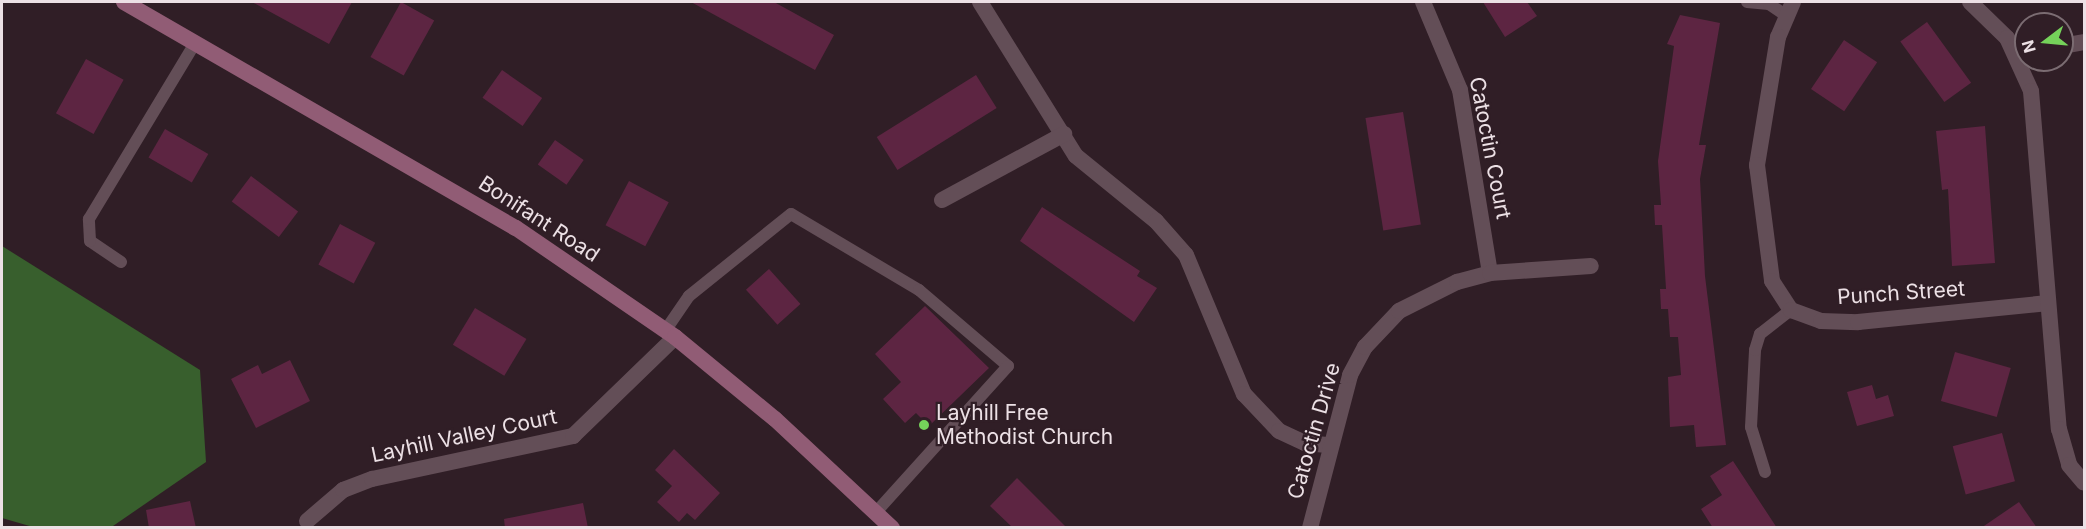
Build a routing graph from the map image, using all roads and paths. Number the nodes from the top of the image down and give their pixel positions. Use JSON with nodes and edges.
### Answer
{"nodes":[{"id":1,"x":123,"y":2,"type":"edge"},
{"id":2,"x":980,"y":2,"type":"edge"},
{"id":3,"x":1423,"y":2,"type":"edge"},
{"id":4,"x":1747,"y":2,"type":"edge"},
{"id":5,"x":1970,"y":2,"type":"edge"},
{"id":6,"x":1790,"y":9,"type":"edge"},
{"id":7,"x":195,"y":43,"type":"junction"},
{"id":8,"x":2014,"y":46,"type":"edge"},
{"id":9,"x":2026,"y":72,"type":"edge"},
{"id":10,"x":1064,"y":134,"type":"junction"},
{"id":11,"x":942,"y":200,"type":"dead end"},
{"id":12,"x":121,"y":262,"type":"dead end"},
{"id":13,"x":1591,"y":266,"type":"dead end"},
{"id":14,"x":1490,"y":273,"type":"junction"},
{"id":15,"x":2048,"y":303,"type":"junction"},
{"id":16,"x":1791,"y":310,"type":"junction"},
{"id":17,"x":670,"y":334,"type":"junction"},
{"id":18,"x":1330,"y":445,"type":"junction"},
{"id":19,"x":1765,"y":472,"type":"dead end"},
{"id":20,"x":2085,"y":483,"type":"edge"},
{"id":21,"x":876,"y":512,"type":"junction"},
{"id":22,"x":307,"y":521,"type":"dead end"},
{"id":23,"x":892,"y":528,"type":"edge"},
{"id":24,"x":1310,"y":528,"type":"edge"}],
"edges":[{"from":1,"to":7,"type":"main road","name":"Bonifant Road"},
{"from":2,"to":10,"type":"street"},
{"from":3,"to":14,"type":"street","name":"Catoctin Court"},
{"from":4,"to":6,"type":"lane"},
{"from":5,"to":8,"type":"street"},
{"from":6,"to":16,"type":"street"},
{"from":7,"to":12,"type":"lane"},
{"from":7,"to":17,"type":"main road","name":"Bonifant Road"},
{"from":9,"to":15,"type":"street"},
{"from":10,"to":11,"type":"street"},
{"from":10,"to":18,"type":"street"},
{"from":13,"to":14,"type":"street","name":"Catoctin Drive"},
{"from":14,"to":18,"type":"street","name":"Catoctin Drive"},
{"from":15,"to":16,"type":"street","name":"Punch Street"},
{"from":15,"to":20,"type":"street"},
{"from":16,"to":19,"type":"lane"},
{"from":17,"to":21,"type":"main road","name":"Bonifant Road"},
{"from":17,"to":21,"type":"lane"},
{"from":17,"to":22,"type":"street","name":"Layhill Valley Court"},
{"from":18,"to":24,"type":"street","name":"Catoctin Drive"},
{"from":21,"to":23,"type":"main road","name":"Bonifant Road"}]}
